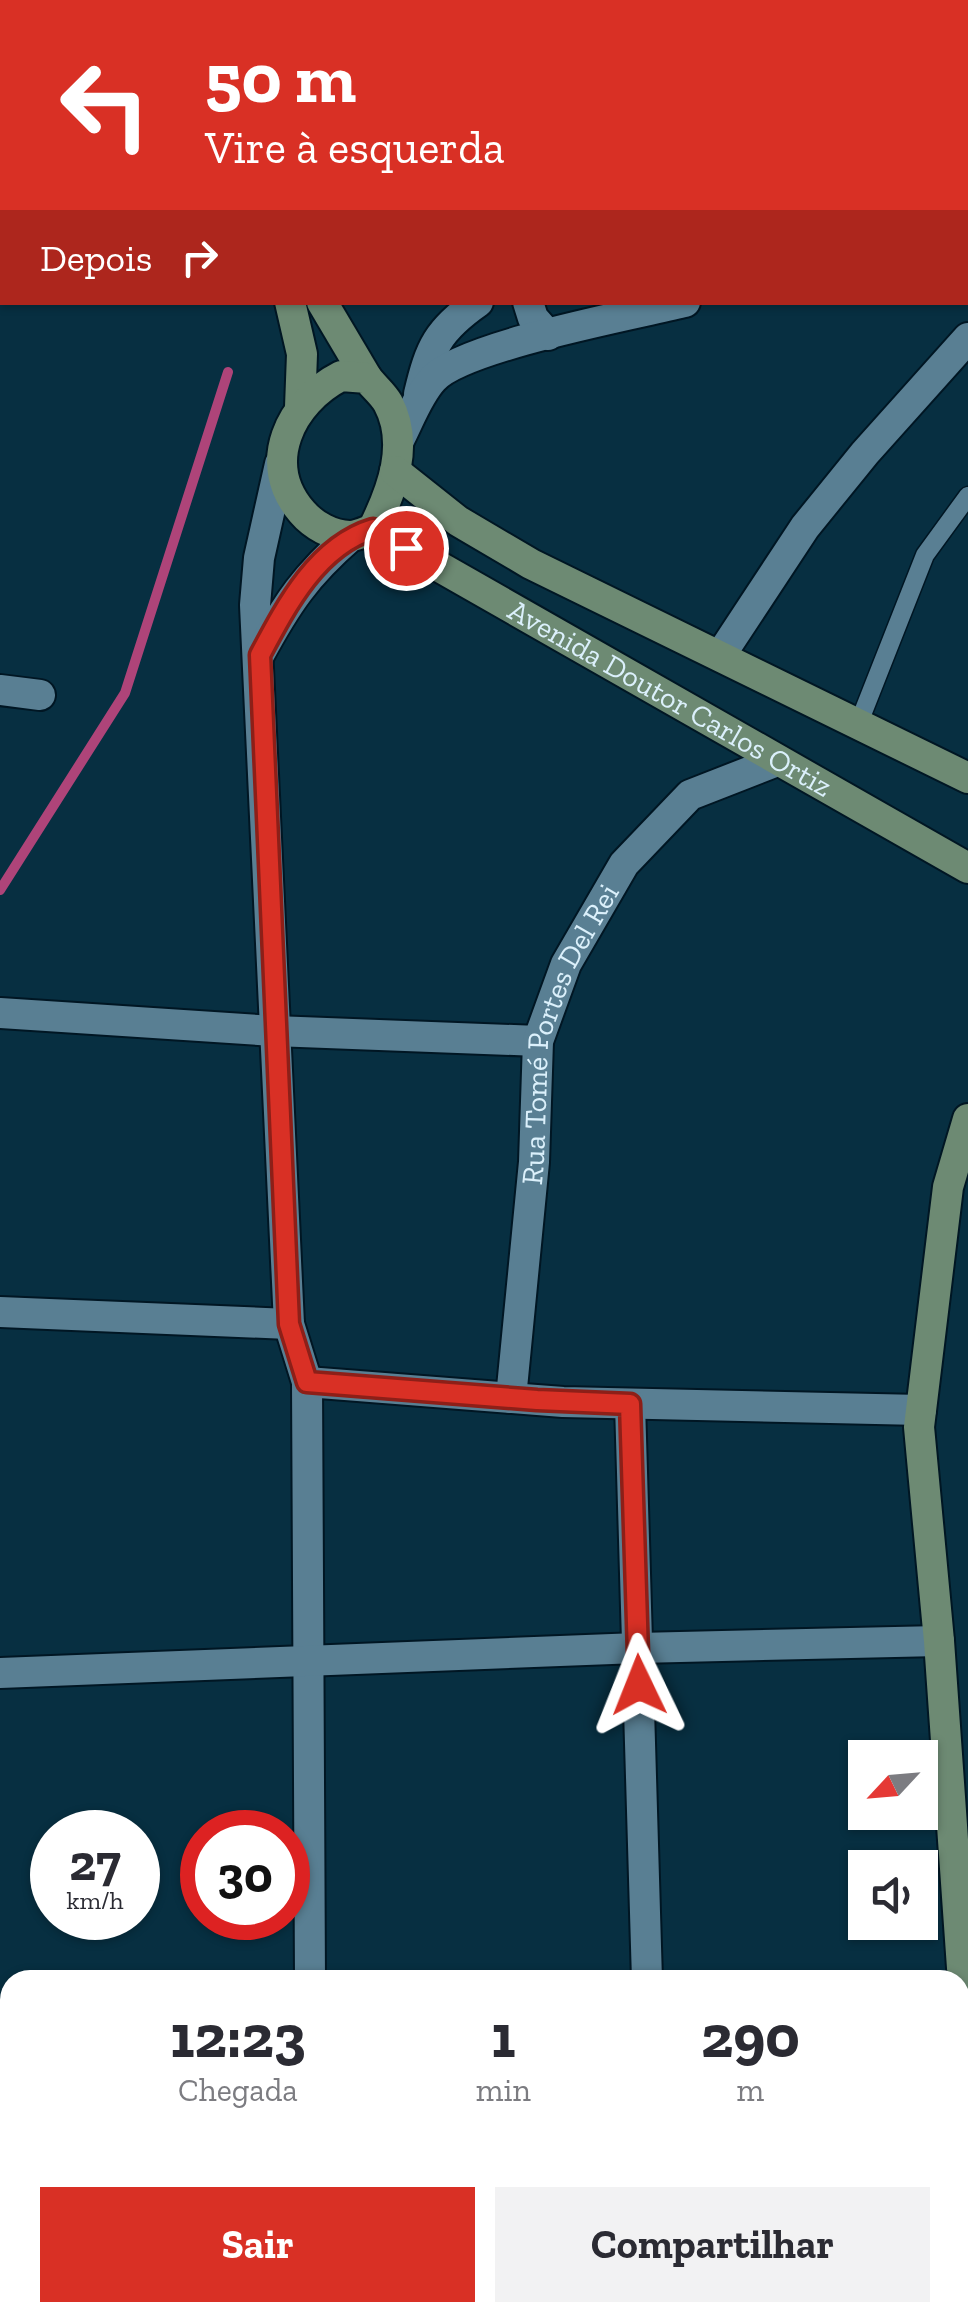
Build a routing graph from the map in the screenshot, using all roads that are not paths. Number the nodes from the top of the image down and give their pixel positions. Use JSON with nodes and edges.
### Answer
{"nodes":[{"id":1,"x":291,"y":305,"type":"edge"},
{"id":2,"x":324,"y":305,"type":"edge"},
{"id":3,"x":474,"y":305,"type":"edge"},
{"id":4,"x":529,"y":305,"type":"edge"},
{"id":5,"x":673,"y":305,"type":"edge"},
{"id":6,"x":548,"y":335,"type":"junction"},
{"id":7,"x":968,"y":338,"type":"edge"},
{"id":8,"x":366,"y":378,"type":"junction"},
{"id":9,"x":416,"y":406,"type":"junction"},
{"id":10,"x":300,"y":407,"type":"junction"},
{"id":11,"x":399,"y":440,"type":"junction"},
{"id":12,"x":280,"y":464,"type":"junction"},
{"id":13,"x":395,"y":472,"type":"junction"},
{"id":14,"x":968,"y":496,"type":"edge"},
{"id":15,"x":362,"y":532,"type":"junction"},
{"id":16,"x":260,"y":655,"type":"junction"},
{"id":17,"x":720,"y":656,"type":"junction"},
{"id":18,"x":0,"y":690,"type":"edge"},
{"id":19,"x":40,"y":694,"type":"dead end"},
{"id":20,"x":858,"y":725,"type":"junction"},
{"id":21,"x":777,"y":760,"type":"junction"},
{"id":22,"x":968,"y":778,"type":"edge"},
{"id":23,"x":968,"y":868,"type":"edge"},
{"id":24,"x":0,"y":1013,"type":"edge"},
{"id":25,"x":274,"y":1031,"type":"junction"},
{"id":26,"x":538,"y":1041,"type":"junction"},
{"id":27,"x":968,"y":1119,"type":"edge"},
{"id":28,"x":0,"y":1312,"type":"edge"},
{"id":29,"x":289,"y":1324,"type":"junction"},
{"id":30,"x":307,"y":1382,"type":"junction"},
{"id":31,"x":510,"y":1398,"type":"junction"},
{"id":32,"x":630,"y":1404,"type":"junction"},
{"id":33,"x":921,"y":1410,"type":"junction"},
{"id":34,"x":939,"y":1641,"type":"junction"},
{"id":35,"x":638,"y":1648,"type":"junction"},
{"id":36,"x":308,"y":1661,"type":"junction"},
{"id":37,"x":0,"y":1672,"type":"edge"},
{"id":38,"x":310,"y":1970,"type":"edge"},
{"id":39,"x":647,"y":1970,"type":"edge"},
{"id":40,"x":962,"y":1970,"type":"edge"}],
"edges":[{"from":1,"to":10,"type":"main road"},
{"from":2,"to":8,"type":"main road"},
{"from":3,"to":9,"type":"street"},
{"from":4,"to":6,"type":"street"},
{"from":5,"to":6,"type":"street"},
{"from":6,"to":9,"type":"street"},
{"from":7,"to":17,"type":"street"},
{"from":8,"to":10,"type":"main road"},
{"from":8,"to":11,"type":"main road"},
{"from":9,"to":11,"type":"street"},
{"from":10,"to":12,"type":"main road"},
{"from":11,"to":13,"type":"main road"},
{"from":12,"to":15,"type":"main road"},
{"from":12,"to":16,"type":"street"},
{"from":13,"to":15,"type":"main road"},
{"from":13,"to":17,"type":"main road","name":"Avenida Doutor Carlos Ortiz"},
{"from":14,"to":20,"type":"lane"},
{"from":15,"to":16,"type":"street"},
{"from":15,"to":21,"type":"main road","name":"Avenida Doutor Carlos Ortiz"},
{"from":16,"to":25,"type":"street"},
{"from":17,"to":20,"type":"main road","name":"Avenida Doutor Carlos Ortiz"},
{"from":18,"to":19,"type":"street"},
{"from":20,"to":22,"type":"main road","name":"Avenida Doutor Carlos Ortiz"},
{"from":21,"to":23,"type":"main road","name":"Avenida Doutor Carlos Ortiz"},
{"from":21,"to":26,"type":"street","name":"Rua Tomé Portes Del Rei"},
{"from":24,"to":25,"type":"street"},
{"from":25,"to":26,"type":"street"},
{"from":25,"to":29,"type":"street"},
{"from":26,"to":31,"type":"street","name":"Rua Tomé Portes Del Rei"},
{"from":27,"to":33,"type":"main road"},
{"from":28,"to":29,"type":"street"},
{"from":29,"to":30,"type":"street"},
{"from":30,"to":31,"type":"street"},
{"from":30,"to":36,"type":"street"},
{"from":31,"to":32,"type":"street"},
{"from":32,"to":33,"type":"street"},
{"from":32,"to":35,"type":"street"},
{"from":33,"to":34,"type":"main road"},
{"from":34,"to":35,"type":"street"},
{"from":34,"to":40,"type":"main road"},
{"from":35,"to":36,"type":"street"},
{"from":35,"to":39,"type":"street"},
{"from":36,"to":37,"type":"street"},
{"from":36,"to":38,"type":"street"}]}
